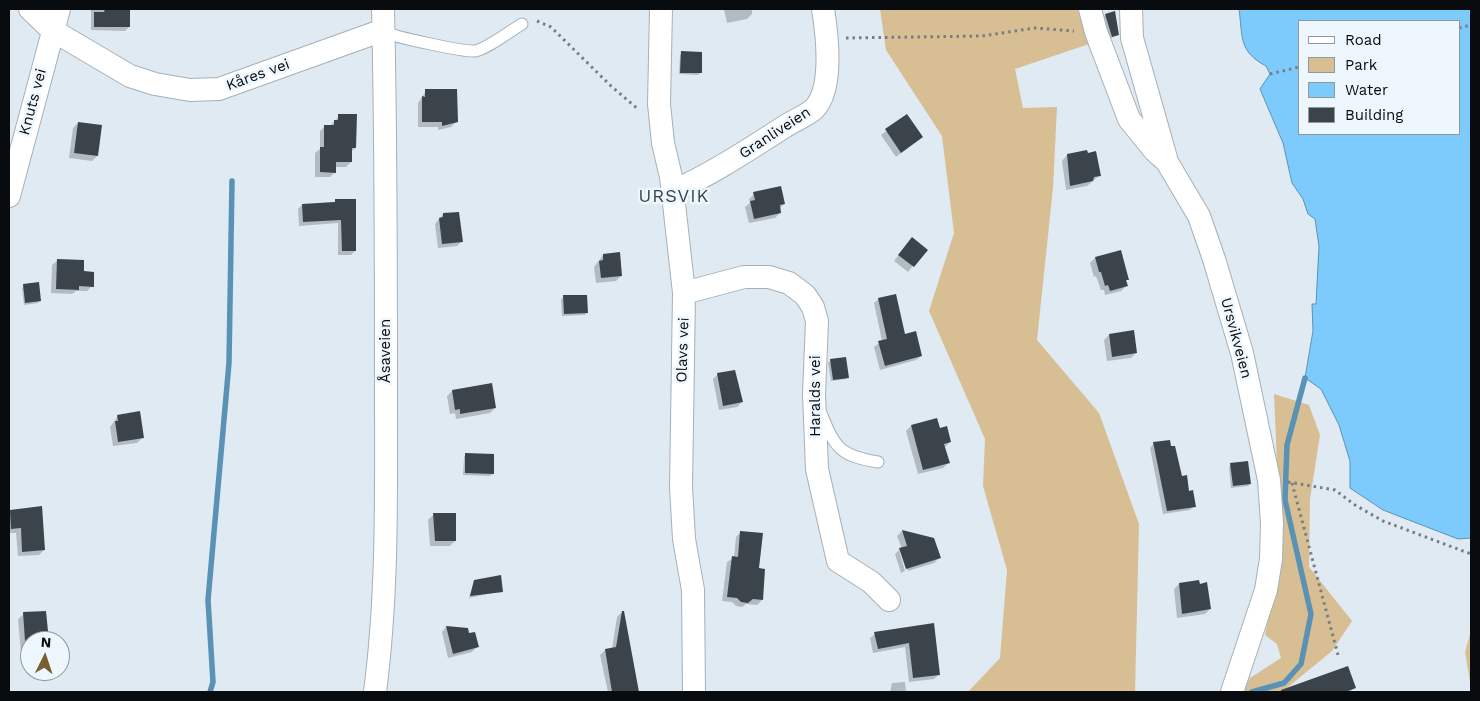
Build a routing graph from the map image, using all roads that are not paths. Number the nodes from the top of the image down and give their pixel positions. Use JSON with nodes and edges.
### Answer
{"nodes":[{"id":1,"x":30,"y":9,"type":"edge"},
{"id":2,"x":59,"y":9,"type":"edge"},
{"id":3,"x":383,"y":9,"type":"edge"},
{"id":4,"x":661,"y":9,"type":"edge"},
{"id":5,"x":823,"y":9,"type":"edge"},
{"id":6,"x":1090,"y":9,"type":"edge"},
{"id":7,"x":1131,"y":9,"type":"edge"},
{"id":8,"x":522,"y":24,"type":"road end"},
{"id":9,"x":52,"y":30,"type":"junction"},
{"id":10,"x":384,"y":32,"type":"junction"},
{"id":11,"x":1168,"y":162,"type":"junction"},
{"id":12,"x":672,"y":192,"type":"junction"},
{"id":13,"x":9,"y":196,"type":"edge"},
{"id":14,"x":684,"y":293,"type":"junction"},
{"id":15,"x":816,"y":402,"type":"junction"},
{"id":16,"x":878,"y":462,"type":"dead end"},
{"id":17,"x":889,"y":600,"type":"dead end"},
{"id":18,"x":375,"y":692,"type":"edge"},
{"id":19,"x":694,"y":692,"type":"edge"},
{"id":20,"x":1232,"y":692,"type":"edge"}],
"edges":[{"from":1,"to":9,"type":"street","name":"Kåres vei"},
{"from":2,"to":9,"type":"street","name":"Knuts vei"},
{"from":3,"to":10,"type":"street","name":"Åsaveien"},
{"from":4,"to":12,"type":"street","name":"Olavs vei"},
{"from":5,"to":12,"type":"street","name":"Granliveien"},
{"from":6,"to":11,"type":"street","name":"Ursvikveien"},
{"from":7,"to":11,"type":"street"},
{"from":8,"to":10,"type":"lane"},
{"from":9,"to":10,"type":"street","name":"Kåres vei"},
{"from":9,"to":13,"type":"street","name":"Knuts vei"},
{"from":10,"to":18,"type":"street","name":"Åsaveien"},
{"from":11,"to":20,"type":"street","name":"Ursvikveien"},
{"from":12,"to":14,"type":"street","name":"Olavs vei"},
{"from":14,"to":15,"type":"street","name":"Haralds vei"},
{"from":14,"to":19,"type":"street","name":"Olavs vei"},
{"from":15,"to":16,"type":"lane"},
{"from":15,"to":17,"type":"street","name":"Haralds vei"}]}
